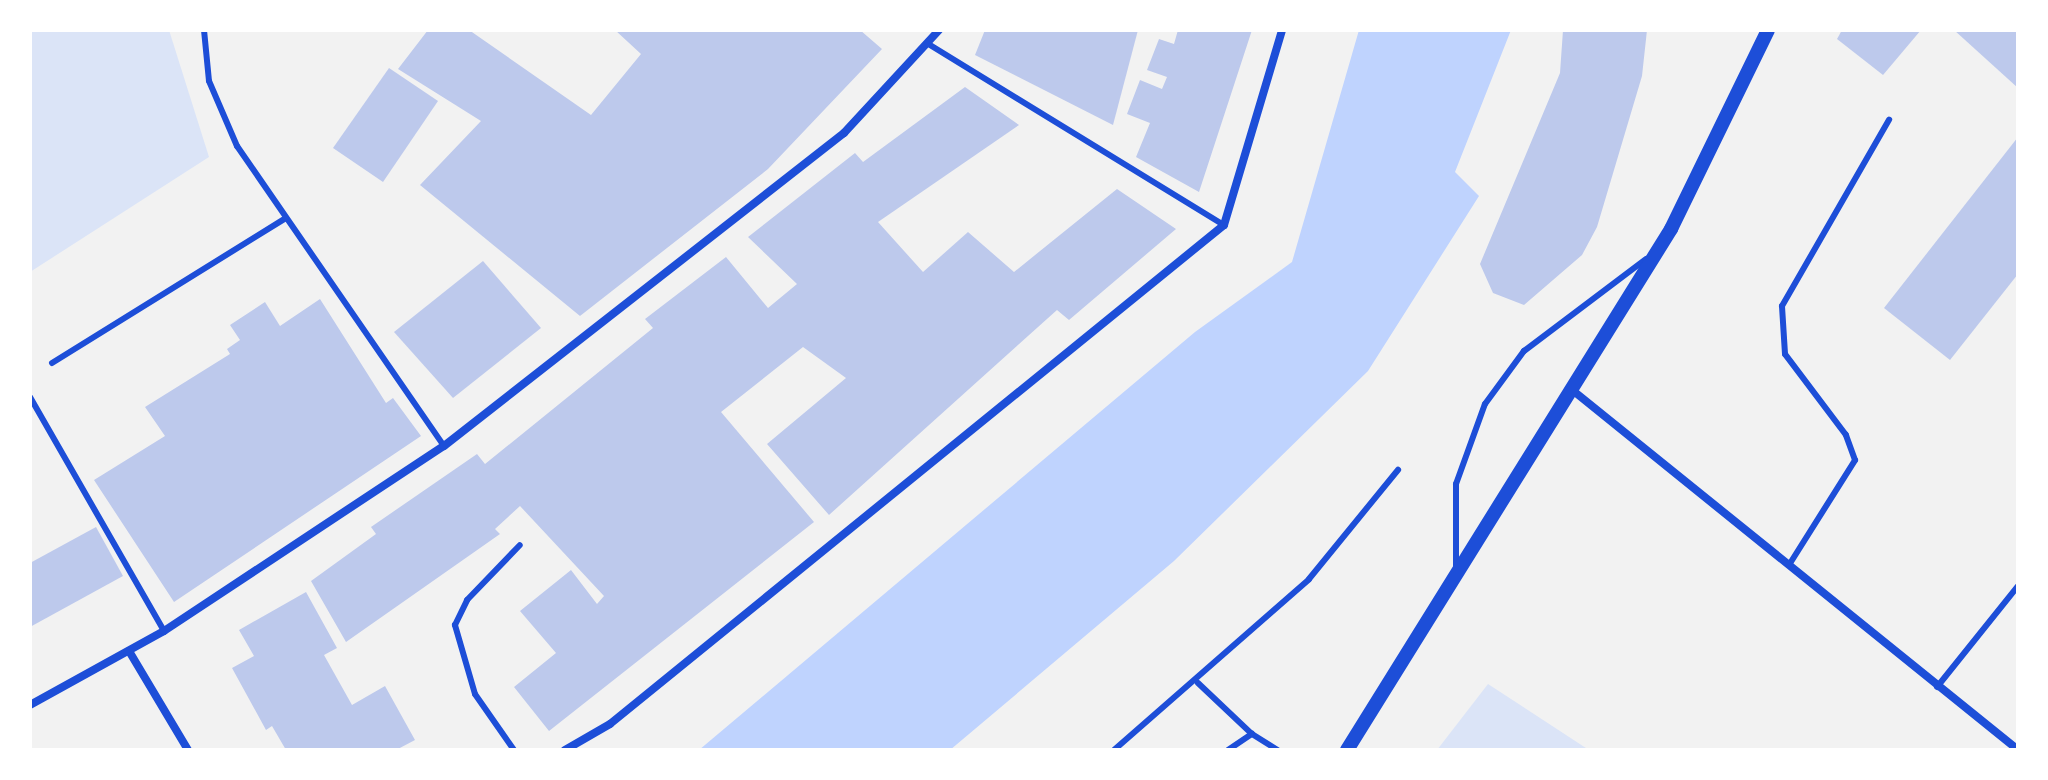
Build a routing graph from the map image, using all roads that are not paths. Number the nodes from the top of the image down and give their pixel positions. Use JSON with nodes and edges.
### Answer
{"nodes":[{"id":1,"x":204,"y":30,"type":"edge"},
{"id":2,"x":939,"y":30,"type":"edge"},
{"id":3,"x":1282,"y":30,"type":"edge"},
{"id":4,"x":1768,"y":30,"type":"edge"},
{"id":5,"x":930,"y":45,"type":"junction"},
{"id":6,"x":1889,"y":120,"type":"dead end"},
{"id":7,"x":286,"y":218,"type":"junction"},
{"id":8,"x":1224,"y":225,"type":"junction"},
{"id":9,"x":1659,"y":249,"type":"junction"},
{"id":10,"x":52,"y":363,"type":"dead end"},
{"id":11,"x":1571,"y":389,"type":"junction"},
{"id":12,"x":30,"y":397,"type":"edge"},
{"id":13,"x":444,"y":446,"type":"junction"},
{"id":14,"x":1398,"y":470,"type":"dead end"},
{"id":15,"x":520,"y":545,"type":"dead end"},
{"id":16,"x":1789,"y":565,"type":"junction"},
{"id":17,"x":1456,"y":576,"type":"junction"},
{"id":18,"x":2018,"y":586,"type":"edge"},
{"id":19,"x":164,"y":631,"type":"junction"},
{"id":20,"x":129,"y":651,"type":"junction"},
{"id":21,"x":1198,"y":683,"type":"junction"},
{"id":22,"x":1937,"y":687,"type":"junction"},
{"id":23,"x":30,"y":705,"type":"edge"},
{"id":24,"x":1252,"y":734,"type":"junction"},
{"id":25,"x":188,"y":750,"type":"edge"},
{"id":26,"x":514,"y":750,"type":"edge"},
{"id":27,"x":565,"y":750,"type":"edge"},
{"id":28,"x":1114,"y":750,"type":"edge"},
{"id":29,"x":1228,"y":750,"type":"edge"},
{"id":30,"x":1278,"y":750,"type":"edge"},
{"id":31,"x":1347,"y":750,"type":"edge"},
{"id":32,"x":2018,"y":750,"type":"edge"}],
"edges":[{"from":1,"to":7,"type":"lane"},
{"from":2,"to":5,"type":"street"},
{"from":3,"to":8,"type":"street"},
{"from":4,"to":9,"type":"street"},
{"from":5,"to":8,"type":"lane"},
{"from":5,"to":13,"type":"street"},
{"from":6,"to":16,"type":"lane"},
{"from":7,"to":10,"type":"lane"},
{"from":7,"to":13,"type":"lane"},
{"from":8,"to":27,"type":"street"},
{"from":9,"to":11,"type":"street"},
{"from":9,"to":17,"type":"lane"},
{"from":11,"to":16,"type":"street"},
{"from":11,"to":17,"type":"street"},
{"from":12,"to":19,"type":"lane"},
{"from":13,"to":19,"type":"street"},
{"from":14,"to":21,"type":"lane"},
{"from":15,"to":26,"type":"lane"},
{"from":16,"to":22,"type":"street"},
{"from":17,"to":31,"type":"street"},
{"from":18,"to":22,"type":"lane"},
{"from":19,"to":20,"type":"street"},
{"from":20,"to":23,"type":"street"},
{"from":20,"to":25,"type":"street"},
{"from":21,"to":24,"type":"lane"},
{"from":21,"to":28,"type":"lane"},
{"from":22,"to":32,"type":"street"},
{"from":24,"to":29,"type":"lane"},
{"from":24,"to":30,"type":"lane"}]}
